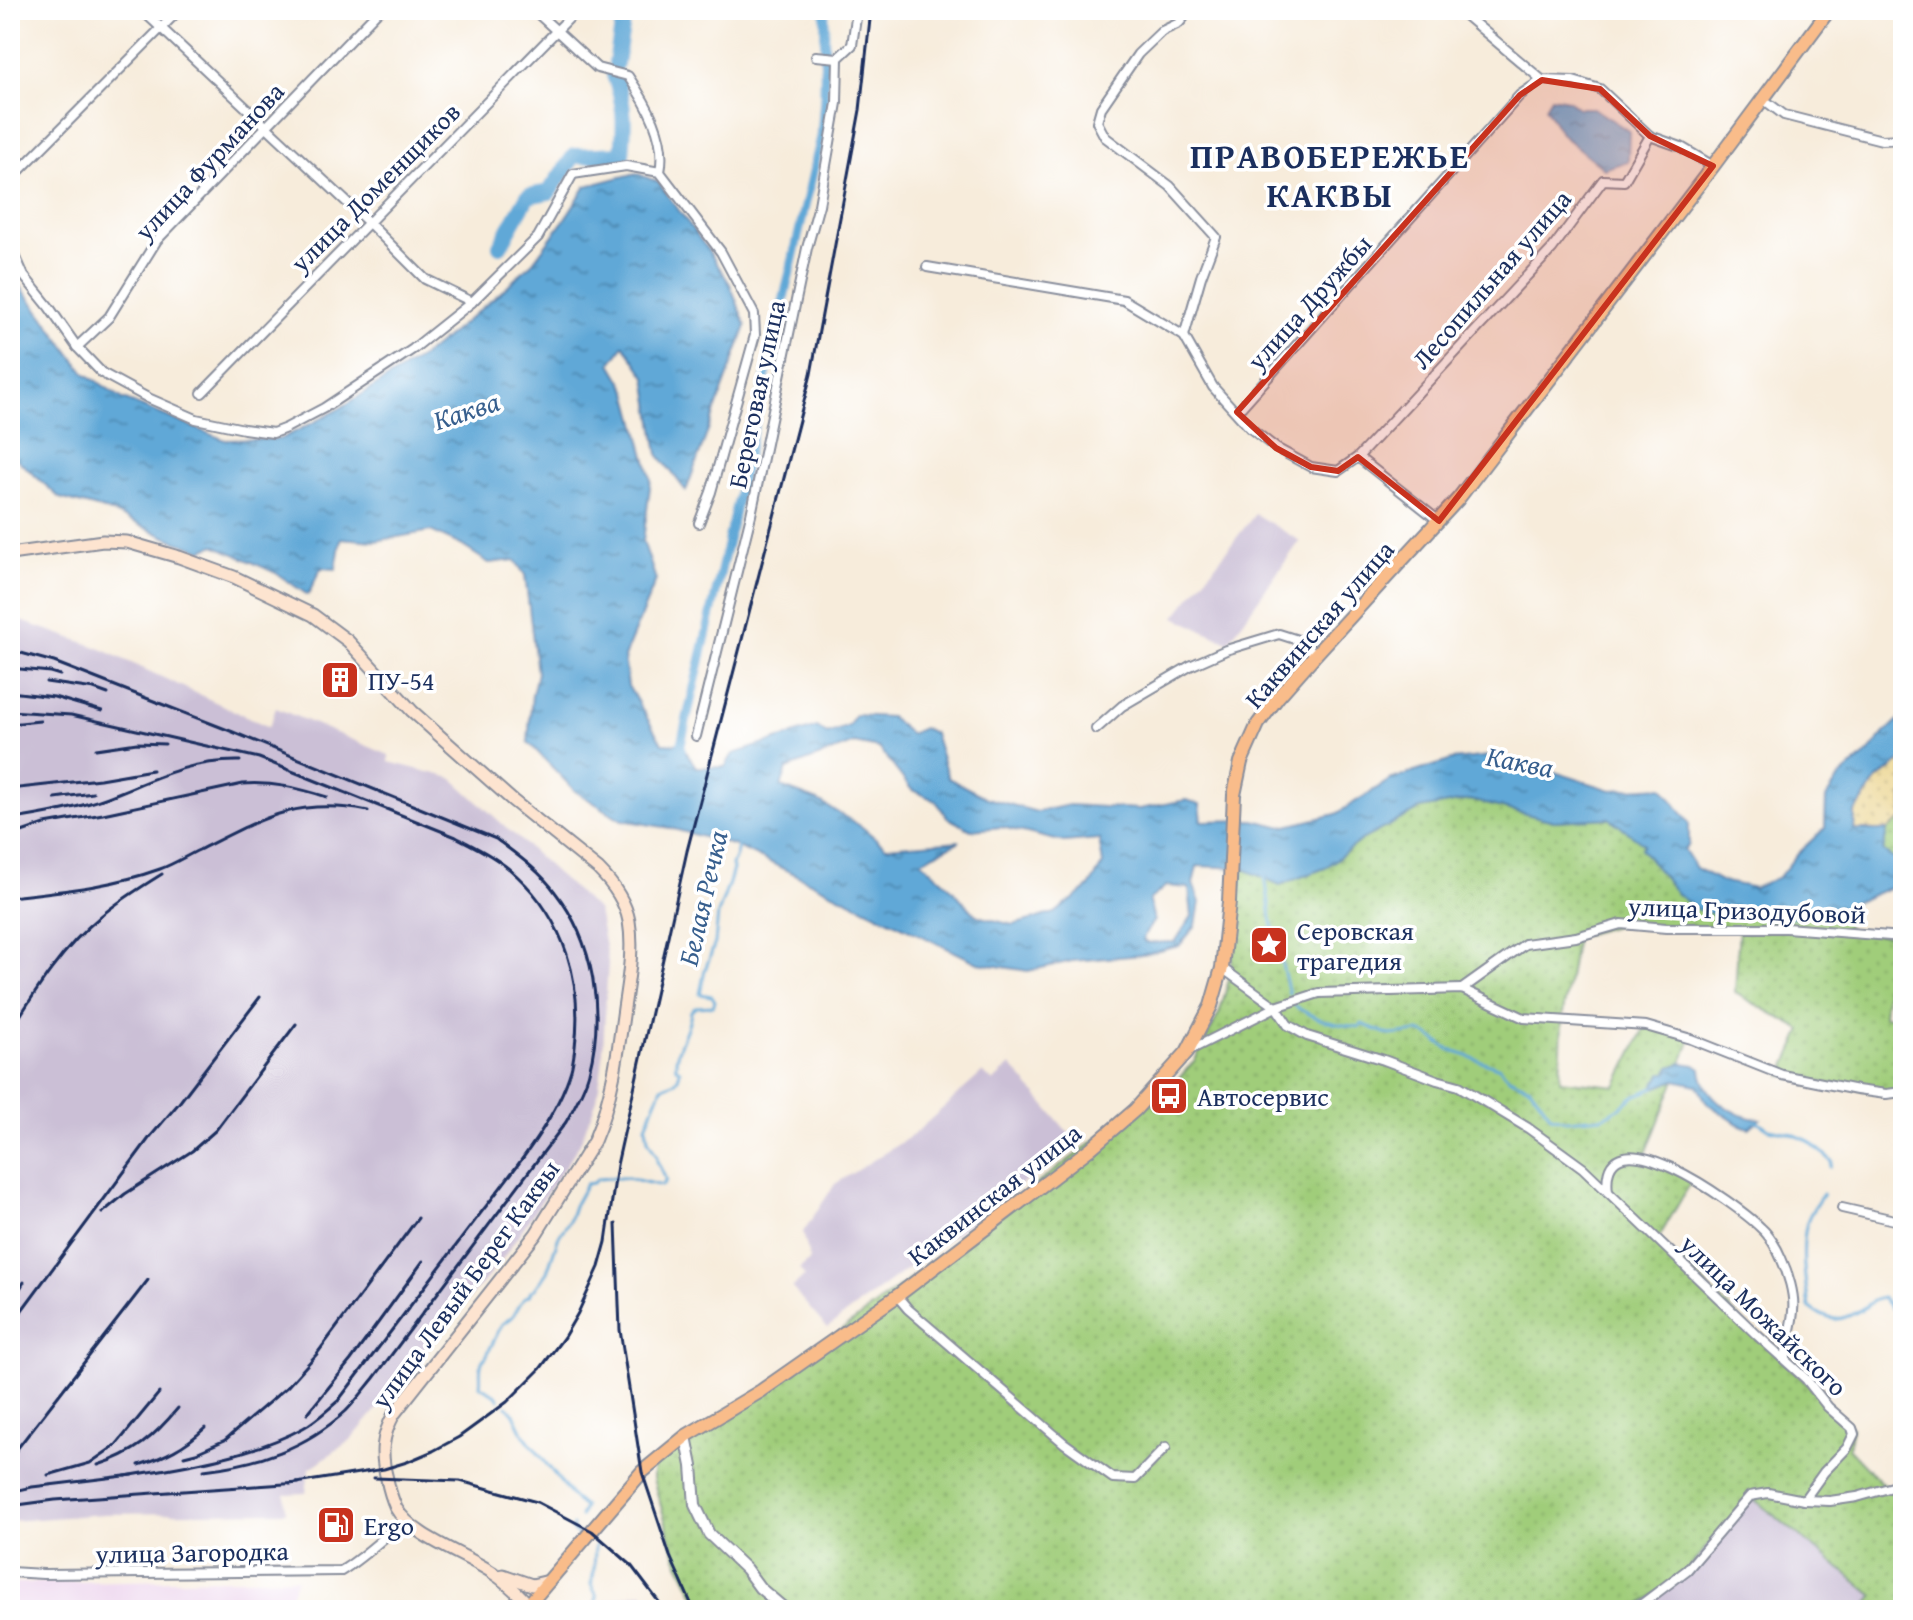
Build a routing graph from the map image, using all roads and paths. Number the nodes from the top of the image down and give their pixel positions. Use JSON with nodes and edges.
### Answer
{"nodes":[{"id":1,"x":142,"y":10,"type":"edge"},
{"id":2,"x":179,"y":10,"type":"edge"},
{"id":3,"x":379,"y":10,"type":"edge"},
{"id":4,"x":534,"y":10,"type":"edge"},
{"id":5,"x":577,"y":10,"type":"edge"},
{"id":6,"x":853,"y":10,"type":"edge"},
{"id":7,"x":1190,"y":10,"type":"edge"},
{"id":8,"x":1459,"y":10,"type":"edge"},
{"id":9,"x":1829,"y":10,"type":"edge"},
{"id":10,"x":161,"y":29,"type":"junction"},
{"id":11,"x":556,"y":32,"type":"junction"},
{"id":12,"x":816,"y":56,"type":"dead end"},
{"id":13,"x":838,"y":58,"type":"junction"},
{"id":14,"x":1542,"y":80,"type":"junction"},
{"id":15,"x":1763,"y":99,"type":"junction"},
{"id":16,"x":267,"y":127,"type":"junction"},
{"id":17,"x":1650,"y":136,"type":"junction"},
{"id":18,"x":1903,"y":139,"type":"edge"},
{"id":19,"x":1713,"y":166,"type":"junction"},
{"id":20,"x":660,"y":172,"type":"junction"},
{"id":21,"x":10,"y":180,"type":"edge"},
{"id":22,"x":368,"y":222,"type":"junction"},
{"id":23,"x":10,"y":244,"type":"edge"},
{"id":24,"x":927,"y":267,"type":"dead end"},
{"id":25,"x":472,"y":302,"type":"junction"},
{"id":26,"x":1184,"y":336,"type":"junction"},
{"id":27,"x":77,"y":347,"type":"junction"},
{"id":28,"x":202,"y":393,"type":"dead end"},
{"id":29,"x":1237,"y":412,"type":"junction"},
{"id":30,"x":1358,"y":457,"type":"junction"},
{"id":31,"x":1439,"y":521,"type":"junction"},
{"id":32,"x":699,"y":523,"type":"dead end"},
{"id":33,"x":10,"y":554,"type":"edge"},
{"id":34,"x":1315,"y":655,"type":"junction"},
{"id":35,"x":1096,"y":729,"type":"dead end"},
{"id":36,"x":696,"y":736,"type":"dead end"},
{"id":37,"x":1903,"y":937,"type":"edge"},
{"id":38,"x":1222,"y":968,"type":"junction"},
{"id":39,"x":1462,"y":989,"type":"junction"},
{"id":40,"x":1276,"y":1007,"type":"junction"},
{"id":41,"x":1187,"y":1052,"type":"junction"},
{"id":42,"x":1903,"y":1092,"type":"edge"},
{"id":43,"x":1608,"y":1192,"type":"junction"},
{"id":44,"x":1842,"y":1208,"type":"dead end"},
{"id":45,"x":1903,"y":1222,"type":"edge"},
{"id":46,"x":897,"y":1296,"type":"junction"},
{"id":47,"x":1786,"y":1360,"type":"junction"},
{"id":48,"x":686,"y":1436,"type":"junction"},
{"id":49,"x":1166,"y":1447,"type":"dead end"},
{"id":50,"x":1903,"y":1484,"type":"edge"},
{"id":51,"x":1804,"y":1500,"type":"junction"},
{"id":52,"x":405,"y":1520,"type":"junction"},
{"id":53,"x":491,"y":1571,"type":"junction"},
{"id":54,"x":10,"y":1572,"type":"edge"},
{"id":55,"x":549,"y":1581,"type":"junction"},
{"id":56,"x":529,"y":1608,"type":"edge"},
{"id":57,"x":786,"y":1610,"type":"edge"},
{"id":58,"x":1634,"y":1610,"type":"edge"}],
"edges":[{"from":1,"to":10,"type":"street"},
{"from":2,"to":10,"type":"street"},
{"from":3,"to":16,"type":"street","name":"улица Фурманова"},
{"from":4,"to":11,"type":"street"},
{"from":5,"to":11,"type":"street","name":"улица Доменщиков"},
{"from":6,"to":13,"type":"street"},
{"from":7,"to":26,"type":"street"},
{"from":8,"to":14,"type":"street"},
{"from":9,"to":15,"type":"main road","name":"Каквинская улица"},
{"from":10,"to":16,"type":"street"},
{"from":10,"to":21,"type":"street"},
{"from":11,"to":20,"type":"street"},
{"from":11,"to":22,"type":"street","name":"улица Доменщиков"},
{"from":12,"to":13,"type":"street"},
{"from":13,"to":36,"type":"street","name":"Береговая улица"},
{"from":14,"to":17,"type":"street"},
{"from":14,"to":29,"type":"street","name":"улица Дружбы"},
{"from":15,"to":18,"type":"street"},
{"from":15,"to":19,"type":"main road","name":"Каквинская улица"},
{"from":16,"to":22,"type":"street"},
{"from":16,"to":27,"type":"street","name":"улица Фурманова"},
{"from":17,"to":19,"type":"street"},
{"from":17,"to":30,"type":"street","name":"Лесопильная улица"},
{"from":19,"to":31,"type":"main road","name":"Каквинская улица"},
{"from":20,"to":25,"type":"street"},
{"from":20,"to":32,"type":"street"},
{"from":22,"to":25,"type":"street"},
{"from":22,"to":28,"type":"street","name":"улица Доменщиков"},
{"from":23,"to":27,"type":"street"},
{"from":24,"to":26,"type":"street"},
{"from":25,"to":27,"type":"street"},
{"from":26,"to":29,"type":"street"},
{"from":29,"to":30,"type":"street"},
{"from":30,"to":31,"type":"street"},
{"from":31,"to":34,"type":"main road","name":"Каквинская улица"},
{"from":33,"to":52,"type":"main road","name":"улица Левый Берег Каквы"},
{"from":34,"to":35,"type":"street"},
{"from":34,"to":38,"type":"main road","name":"Каквинская улица"},
{"from":37,"to":39,"type":"street","name":"улица Гризодубовой"},
{"from":38,"to":40,"type":"street","name":"улица Можайского"},
{"from":38,"to":41,"type":"main road","name":"Каквинская улица"},
{"from":39,"to":40,"type":"street"},
{"from":39,"to":42,"type":"street"},
{"from":40,"to":41,"type":"street"},
{"from":40,"to":43,"type":"street","name":"улица Можайского"},
{"from":41,"to":46,"type":"main road","name":"Каквинская улица"},
{"from":43,"to":47,"type":"street","name":"улица Можайского"},
{"from":43,"to":47,"type":"street"},
{"from":44,"to":45,"type":"street"},
{"from":46,"to":48,"type":"main road","name":"Каквинская улица"},
{"from":46,"to":49,"type":"street"},
{"from":47,"to":51,"type":"street","name":"улица Можайского"},
{"from":48,"to":55,"type":"main road","name":"Каквинская улица"},
{"from":48,"to":57,"type":"street"},
{"from":50,"to":51,"type":"street"},
{"from":51,"to":58,"type":"street"},
{"from":52,"to":53,"type":"main road"},
{"from":52,"to":54,"type":"street","name":"улица Загородка"},
{"from":53,"to":55,"type":"main road"},
{"from":53,"to":56,"type":"main road"},
{"from":55,"to":56,"type":"main road","name":"Каквинская улица"}]}
